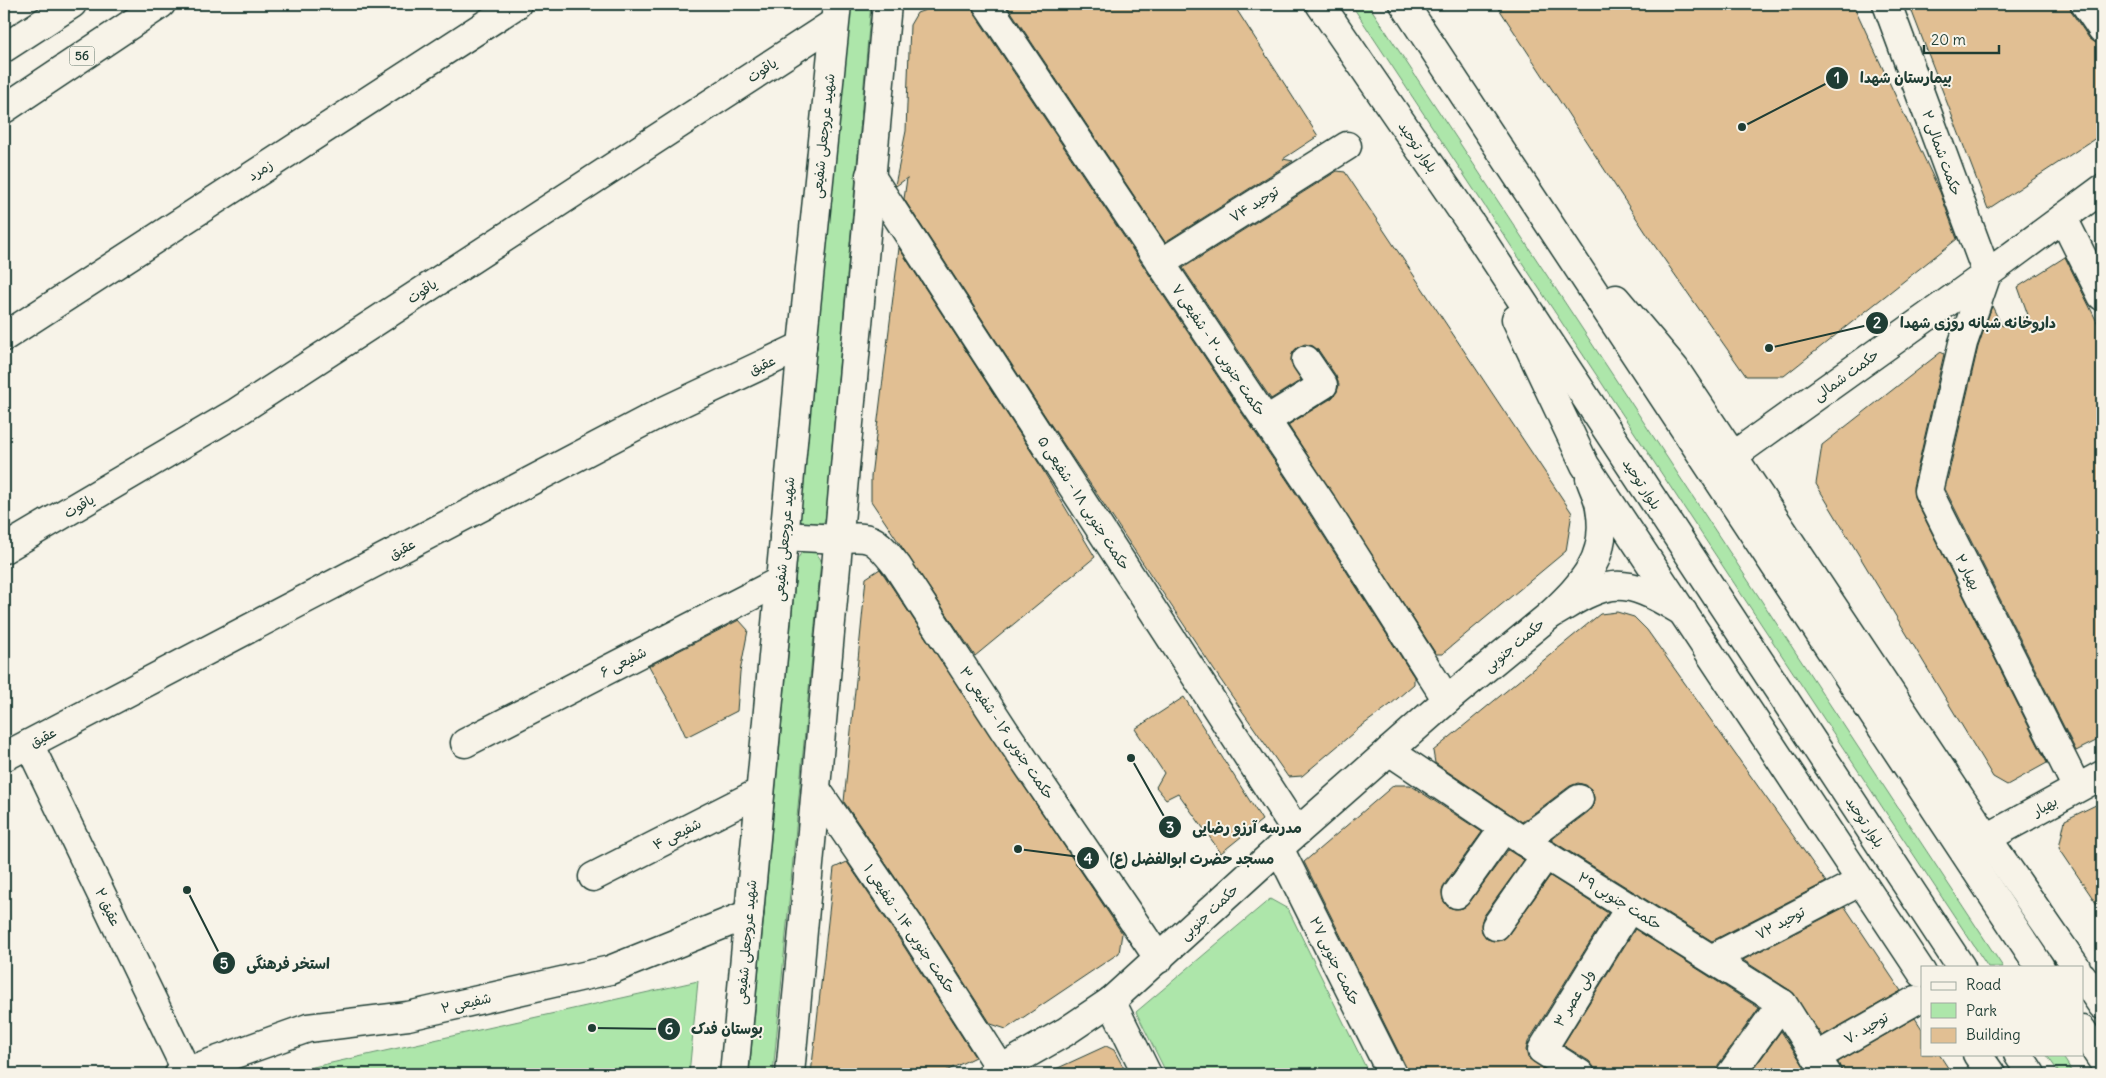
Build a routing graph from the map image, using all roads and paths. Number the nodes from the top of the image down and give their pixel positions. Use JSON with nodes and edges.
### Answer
{"nodes":[{"id":1,"x":72,"y":4,"type":"edge"},
{"id":2,"x":160,"y":4,"type":"edge"},
{"id":3,"x":517,"y":4,"type":"edge"},
{"id":4,"x":887,"y":4,"type":"edge"},
{"id":5,"x":987,"y":4,"type":"edge"},
{"id":6,"x":1320,"y":4,"type":"edge"},
{"id":7,"x":1404,"y":4,"type":"edge"},
{"id":8,"x":1886,"y":4,"type":"edge"},
{"id":9,"x":2085,"y":4,"type":"edge"},
{"id":10,"x":836,"y":13,"type":"edge"},
{"id":11,"x":2102,"y":29,"type":"edge"},
{"id":12,"x":4,"y":48,"type":"edge"},
{"id":13,"x":4,"y":109,"type":"edge"},
{"id":14,"x":1347,"y":146,"type":"dead end"},
{"id":15,"x":870,"y":175,"type":"junction"},
{"id":16,"x":2102,"y":189,"type":"edge"},
{"id":17,"x":1534,"y":202,"type":"junction"},
{"id":18,"x":2063,"y":218,"type":"junction"},
{"id":19,"x":1476,"y":231,"type":"junction"},
{"id":20,"x":1161,"y":263,"type":"junction"},
{"id":21,"x":1987,"y":274,"type":"junction"},
{"id":22,"x":2102,"y":296,"type":"edge"},
{"id":23,"x":4,"y":337,"type":"edge"},
{"id":24,"x":802,"y":346,"type":"junction"},
{"id":25,"x":1306,"y":360,"type":"dead end"},
{"id":26,"x":1266,"y":420,"type":"junction"},
{"id":27,"x":1734,"y":455,"type":"junction"},
{"id":28,"x":1585,"y":465,"type":"junction"},
{"id":29,"x":784,"y":536,"type":"junction"},
{"id":30,"x":838,"y":539,"type":"junction"},
{"id":31,"x":4,"y":549,"type":"edge"},
{"id":32,"x":780,"y":582,"type":"junction"},
{"id":33,"x":1683,"y":612,"type":"junction"},
{"id":34,"x":1550,"y":615,"type":"junction"},
{"id":35,"x":1447,"y":700,"type":"junction"},
{"id":36,"x":465,"y":743,"type":"dead end"},
{"id":37,"x":29,"y":744,"type":"junction"},
{"id":38,"x":1389,"y":751,"type":"junction"},
{"id":39,"x":4,"y":757,"type":"edge"},
{"id":40,"x":2102,"y":774,"type":"edge"},
{"id":41,"x":2077,"y":788,"type":"junction"},
{"id":42,"x":816,"y":789,"type":"junction"},
{"id":43,"x":760,"y":792,"type":"junction"},
{"id":44,"x":1579,"y":799,"type":"dead end"},
{"id":45,"x":1987,"y":838,"type":"junction"},
{"id":46,"x":1288,"y":840,"type":"junction"},
{"id":47,"x":1524,"y":841,"type":"junction"},
{"id":48,"x":593,"y":877,"type":"dead end"},
{"id":49,"x":1848,"y":888,"type":"dead end"},
{"id":50,"x":1456,"y":894,"type":"dead end"},
{"id":51,"x":1630,"y":907,"type":"junction"},
{"id":52,"x":749,"y":914,"type":"junction"},
{"id":53,"x":1496,"y":926,"type":"dead end"},
{"id":54,"x":1713,"y":958,"type":"junction"},
{"id":55,"x":1158,"y":959,"type":"junction"},
{"id":56,"x":1960,"y":966,"type":"edge"},
{"id":57,"x":2039,"y":966,"type":"edge"},
{"id":58,"x":2075,"y":966,"type":"edge"},
{"id":59,"x":1921,"y":971,"type":"edge"},
{"id":60,"x":2084,"y":979,"type":"edge"},
{"id":61,"x":1916,"y":1000,"type":"dead end"},
{"id":62,"x":1111,"y":1001,"type":"junction"},
{"id":63,"x":1782,"y":1003,"type":"junction"},
{"id":64,"x":2102,"y":1005,"type":"edge"},
{"id":65,"x":2084,"y":1033,"type":"edge"},
{"id":66,"x":1978,"y":1056,"type":"edge"},
{"id":67,"x":2019,"y":1056,"type":"edge"},
{"id":68,"x":2102,"y":1060,"type":"edge"},
{"id":69,"x":1822,"y":1066,"type":"edge"},
{"id":70,"x":996,"y":1072,"type":"edge"},
{"id":71,"x":184,"y":1073,"type":"edge"},
{"id":72,"x":734,"y":1074,"type":"edge"},
{"id":73,"x":790,"y":1074,"type":"edge"},
{"id":74,"x":1148,"y":1074,"type":"edge"},
{"id":75,"x":1392,"y":1074,"type":"edge"},
{"id":76,"x":1580,"y":1074,"type":"edge"},
{"id":77,"x":1731,"y":1074,"type":"edge"},
{"id":78,"x":1991,"y":1074,"type":"edge"},
{"id":79,"x":2032,"y":1074,"type":"edge"}],
"edges":[{"from":1,"to":12,"type":"main road"},
{"from":2,"to":13,"type":"main road","number":"56"},
{"from":3,"to":23,"type":"main road","name":"زمرد"},
{"from":4,"to":15,"type":"main road"},
{"from":5,"to":20,"type":"main road","name":"حکمت جنوبی ۲۰ - شفیعی ۷"},
{"from":6,"to":19,"type":"main road","name":"بلوار توحید"},
{"from":7,"to":17,"type":"main road"},
{"from":8,"to":21,"type":"main road","name":"حکمت شمالی ۲"},
{"from":9,"to":11,"type":"main road"},
{"from":10,"to":24,"type":"main road","name":"شهید عروجعلی شفیعی"},
{"from":10,"to":31,"type":"main road","name":"یاقوت"},
{"from":14,"to":20,"type":"main road","name":"توحید ۷۴"},
{"from":15,"to":30,"type":"main road"},
{"from":15,"to":46,"type":"main road","name":"حکمت جنوبی ۱۸ - شفیعی ۵"},
{"from":16,"to":18,"type":"main road","name":"حکمت شمالی"},
{"from":17,"to":27,"type":"main road"},
{"from":17,"to":57,"type":"main road"},
{"from":18,"to":21,"type":"main road","name":"حکمت شمالی"},
{"from":18,"to":22,"type":"main road"},
{"from":19,"to":28,"type":"main road"},
{"from":19,"to":56,"type":"main road","name":"بلوار توحید"},
{"from":20,"to":26,"type":"main road","name":"حکمت جنوبی ۲۰ - شفیعی ۷"},
{"from":21,"to":27,"type":"main road","name":"حکمت شمالی"},
{"from":21,"to":41,"type":"main road","name":"بهیار ۲"},
{"from":24,"to":29,"type":"main road","name":"شهید عروجعلی شفیعی"},
{"from":24,"to":37,"type":"main road","name":"عقیق"},
{"from":25,"to":26,"type":"main road"},
{"from":26,"to":35,"type":"main road","name":"حکمت جنوبی ۲۰ - شفیعی ۷"},
{"from":27,"to":45,"type":"main road"},
{"from":28,"to":33,"type":"main road"},
{"from":28,"to":34,"type":"main road"},
{"from":29,"to":30,"type":"main road","name":"حکمت جنوبی ۱۶ - شفیعی ۳"},
{"from":29,"to":32,"type":"main road","name":"شهید عروجعلی شفیعی"},
{"from":30,"to":42,"type":"main road"},
{"from":30,"to":55,"type":"main road","name":"حکمت جنوبی ۱۶ - شفیعی ۳"},
{"from":32,"to":36,"type":"main road","name":"شفیعی ۶"},
{"from":32,"to":43,"type":"main road","name":"شهید عروجعلی شفیعی"},
{"from":33,"to":34,"type":"main road"},
{"from":33,"to":59,"type":"main road"},
{"from":34,"to":35,"type":"main road","name":"حکمت جنوبی"},
{"from":35,"to":38,"type":"main road","name":"حکمت جنوبی"},
{"from":37,"to":39,"type":"main road","name":"عقیق"},
{"from":37,"to":71,"type":"main road","name":"عقیق ۲"},
{"from":38,"to":46,"type":"main road","name":"حکمت جنوبی"},
{"from":38,"to":47,"type":"main road","name":"حکمت جنوبی ۲۹"},
{"from":40,"to":41,"type":"main road","name":"بهیار"},
{"from":41,"to":45,"type":"main road","name":"بهیار"},
{"from":42,"to":70,"type":"main road","name":"حکمت جنوبی ۱۴ - شفیعی ۱"},
{"from":42,"to":73,"type":"main road"},
{"from":43,"to":48,"type":"main road","name":"شفیعی ۴"},
{"from":43,"to":52,"type":"main road","name":"شهید عروجعلی شفیعی"},
{"from":44,"to":47,"type":"main road"},
{"from":45,"to":58,"type":"main road"},
{"from":46,"to":55,"type":"main road","name":"حکمت جنوبی"},
{"from":46,"to":75,"type":"main road","name":"حکمت جنوبی ۲۷"},
{"from":47,"to":50,"type":"main road"},
{"from":47,"to":51,"type":"main road","name":"حکمت جنوبی ۲۹"},
{"from":47,"to":53,"type":"main road"},
{"from":49,"to":54,"type":"main road","name":"توحید ۷۲"},
{"from":51,"to":54,"type":"main road","name":"حکمت جنوبی ۲۹"},
{"from":51,"to":76,"type":"main road","name":"ولی عصر ۳"},
{"from":52,"to":71,"type":"main road","name":"شفیعی ۲"},
{"from":52,"to":72,"type":"main road","name":"شهید عروجعلی شفیعی"},
{"from":54,"to":63,"type":"main road","name":"حکمت جنوبی ۲۹"},
{"from":55,"to":62,"type":"main road","name":"حکمت جنوبی"},
{"from":60,"to":64,"type":"main road"},
{"from":61,"to":69,"type":"main road","name":"توحید ۷۰"},
{"from":62,"to":70,"type":"main road","name":"حکمت جنوبی"},
{"from":62,"to":74,"type":"main road"},
{"from":63,"to":69,"type":"main road","name":"حکمت جنوبی ۲۹"},
{"from":63,"to":77,"type":"main road"},
{"from":65,"to":68,"type":"main road"},
{"from":66,"to":78,"type":"main road"},
{"from":67,"to":79,"type":"main road"}]}
